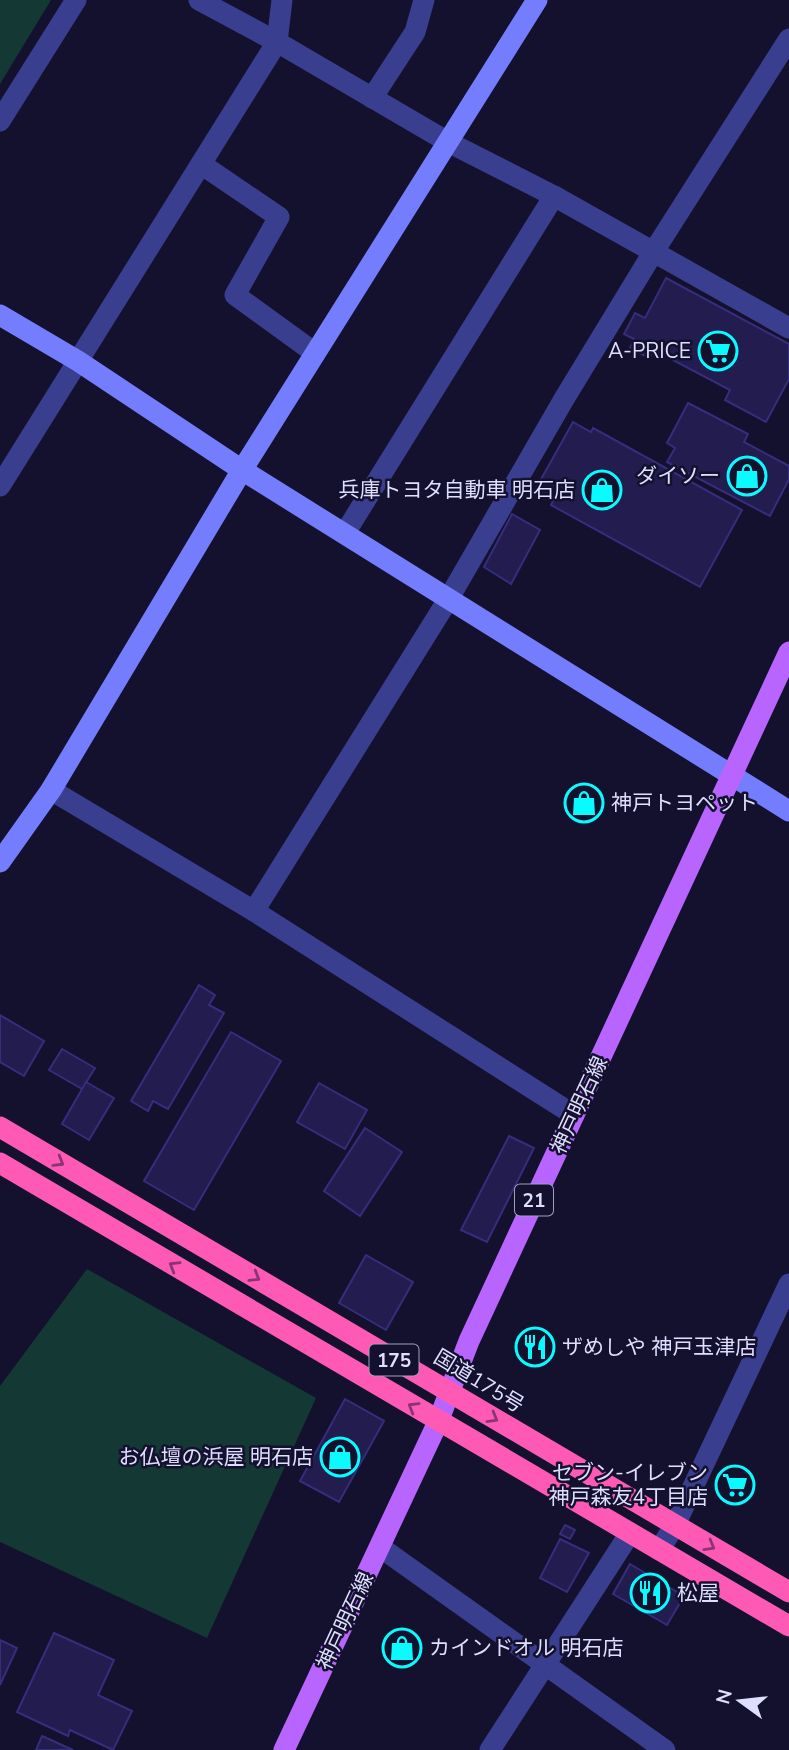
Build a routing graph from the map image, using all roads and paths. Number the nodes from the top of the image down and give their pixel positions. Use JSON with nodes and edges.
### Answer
{"nodes":[{"id":1,"x":76,"y":0,"type":"edge"},
{"id":2,"x":199,"y":0,"type":"edge"},
{"id":3,"x":282,"y":0,"type":"edge"},
{"id":4,"x":424,"y":0,"type":"edge"},
{"id":5,"x":537,"y":0,"type":"edge"},
{"id":6,"x":789,"y":38,"type":"edge"},
{"id":7,"x":277,"y":42,"type":"junction"},
{"id":8,"x":372,"y":98,"type":"junction"},
{"id":9,"x":0,"y":121,"type":"edge"},
{"id":10,"x":447,"y":142,"type":"junction"},
{"id":11,"x":201,"y":164,"type":"junction"},
{"id":12,"x":554,"y":195,"type":"junction"},
{"id":13,"x":654,"y":251,"type":"junction"},
{"id":14,"x":0,"y":315,"type":"edge"},
{"id":15,"x":789,"y":328,"type":"edge"},
{"id":16,"x":315,"y":353,"type":"junction"},
{"id":17,"x":78,"y":361,"type":"junction"},
{"id":18,"x":242,"y":470,"type":"junction"},
{"id":19,"x":0,"y":486,"type":"edge"},
{"id":20,"x":345,"y":533,"type":"junction"},
{"id":21,"x":449,"y":598,"type":"junction"},
{"id":22,"x":789,"y":652,"type":"edge"},
{"id":23,"x":733,"y":774,"type":"junction"},
{"id":24,"x":51,"y":790,"type":"junction"},
{"id":25,"x":789,"y":811,"type":"edge"},
{"id":26,"x":0,"y":862,"type":"edge"},
{"id":27,"x":254,"y":911,"type":"junction"},
{"id":28,"x":574,"y":1115,"type":"junction"},
{"id":29,"x":0,"y":1127,"type":"edge"},
{"id":30,"x":0,"y":1163,"type":"edge"},
{"id":31,"x":789,"y":1284,"type":"edge"},
{"id":32,"x":781,"y":1324,"type":"edge"},
{"id":33,"x":450,"y":1393,"type":"junction"},
{"id":34,"x":438,"y":1422,"type":"junction"},
{"id":35,"x":675,"y":1525,"type":"junction"},
{"id":36,"x":630,"y":1534,"type":"junction"},
{"id":37,"x":380,"y":1547,"type":"junction"},
{"id":38,"x":659,"y":1550,"type":"junction"},
{"id":39,"x":789,"y":1592,"type":"edge"},
{"id":40,"x":789,"y":1626,"type":"edge"},
{"id":41,"x":544,"y":1665,"type":"junction"},
{"id":42,"x":284,"y":1750,"type":"edge"},
{"id":43,"x":490,"y":1750,"type":"edge"},
{"id":44,"x":665,"y":1750,"type":"edge"}],
"edges":[{"from":1,"to":9,"type":"street"},
{"from":2,"to":7,"type":"street"},
{"from":3,"to":7,"type":"street"},
{"from":4,"to":8,"type":"street"},
{"from":5,"to":10,"type":"street"},
{"from":6,"to":13,"type":"street"},
{"from":7,"to":8,"type":"street"},
{"from":7,"to":11,"type":"street"},
{"from":8,"to":10,"type":"street"},
{"from":10,"to":12,"type":"street"},
{"from":10,"to":16,"type":"street"},
{"from":11,"to":16,"type":"street"},
{"from":11,"to":17,"type":"street"},
{"from":12,"to":13,"type":"street"},
{"from":12,"to":20,"type":"street"},
{"from":13,"to":15,"type":"street"},
{"from":13,"to":21,"type":"street"},
{"from":14,"to":17,"type":"street"},
{"from":16,"to":18,"type":"street"},
{"from":17,"to":18,"type":"street"},
{"from":17,"to":19,"type":"street"},
{"from":18,"to":20,"type":"street"},
{"from":18,"to":24,"type":"street"},
{"from":20,"to":21,"type":"street"},
{"from":21,"to":23,"type":"street"},
{"from":21,"to":27,"type":"street"},
{"from":22,"to":23,"type":"main road","name":"神戸明石線","number":"21"},
{"from":23,"to":25,"type":"street"},
{"from":23,"to":28,"type":"main road","name":"神戸明石線","number":"21"},
{"from":24,"to":26,"type":"street"},
{"from":24,"to":27,"type":"street"},
{"from":27,"to":28,"type":"street"},
{"from":28,"to":33,"type":"main road","name":"神戸明石線","number":"21"},
{"from":29,"to":33,"type":"highway","name":"国道175号","number":"175","one_way":true},
{"from":34,"to":30,"type":"highway","number":"175","one_way":true},
{"from":31,"to":32,"type":"street"},
{"from":32,"to":35,"type":"street"},
{"from":33,"to":34,"type":"main road","name":"神戸明石線","number":"21"},
{"from":33,"to":35,"type":"highway","name":"国道175号","number":"175","one_way":true},
{"from":34,"to":36,"type":"highway","number":"175"},
{"from":34,"to":37,"type":"main road","name":"神戸明石線","number":"21"},
{"from":35,"to":38,"type":"street"},
{"from":35,"to":39,"type":"highway","name":"国道175号","number":"175","one_way":true},
{"from":36,"to":38,"type":"highway","number":"175"},
{"from":36,"to":41,"type":"street"},
{"from":37,"to":41,"type":"street"},
{"from":37,"to":42,"type":"main road","name":"神戸明石線","number":"21"},
{"from":38,"to":40,"type":"highway","number":"175"},
{"from":41,"to":43,"type":"street"},
{"from":41,"to":44,"type":"street"}]}
